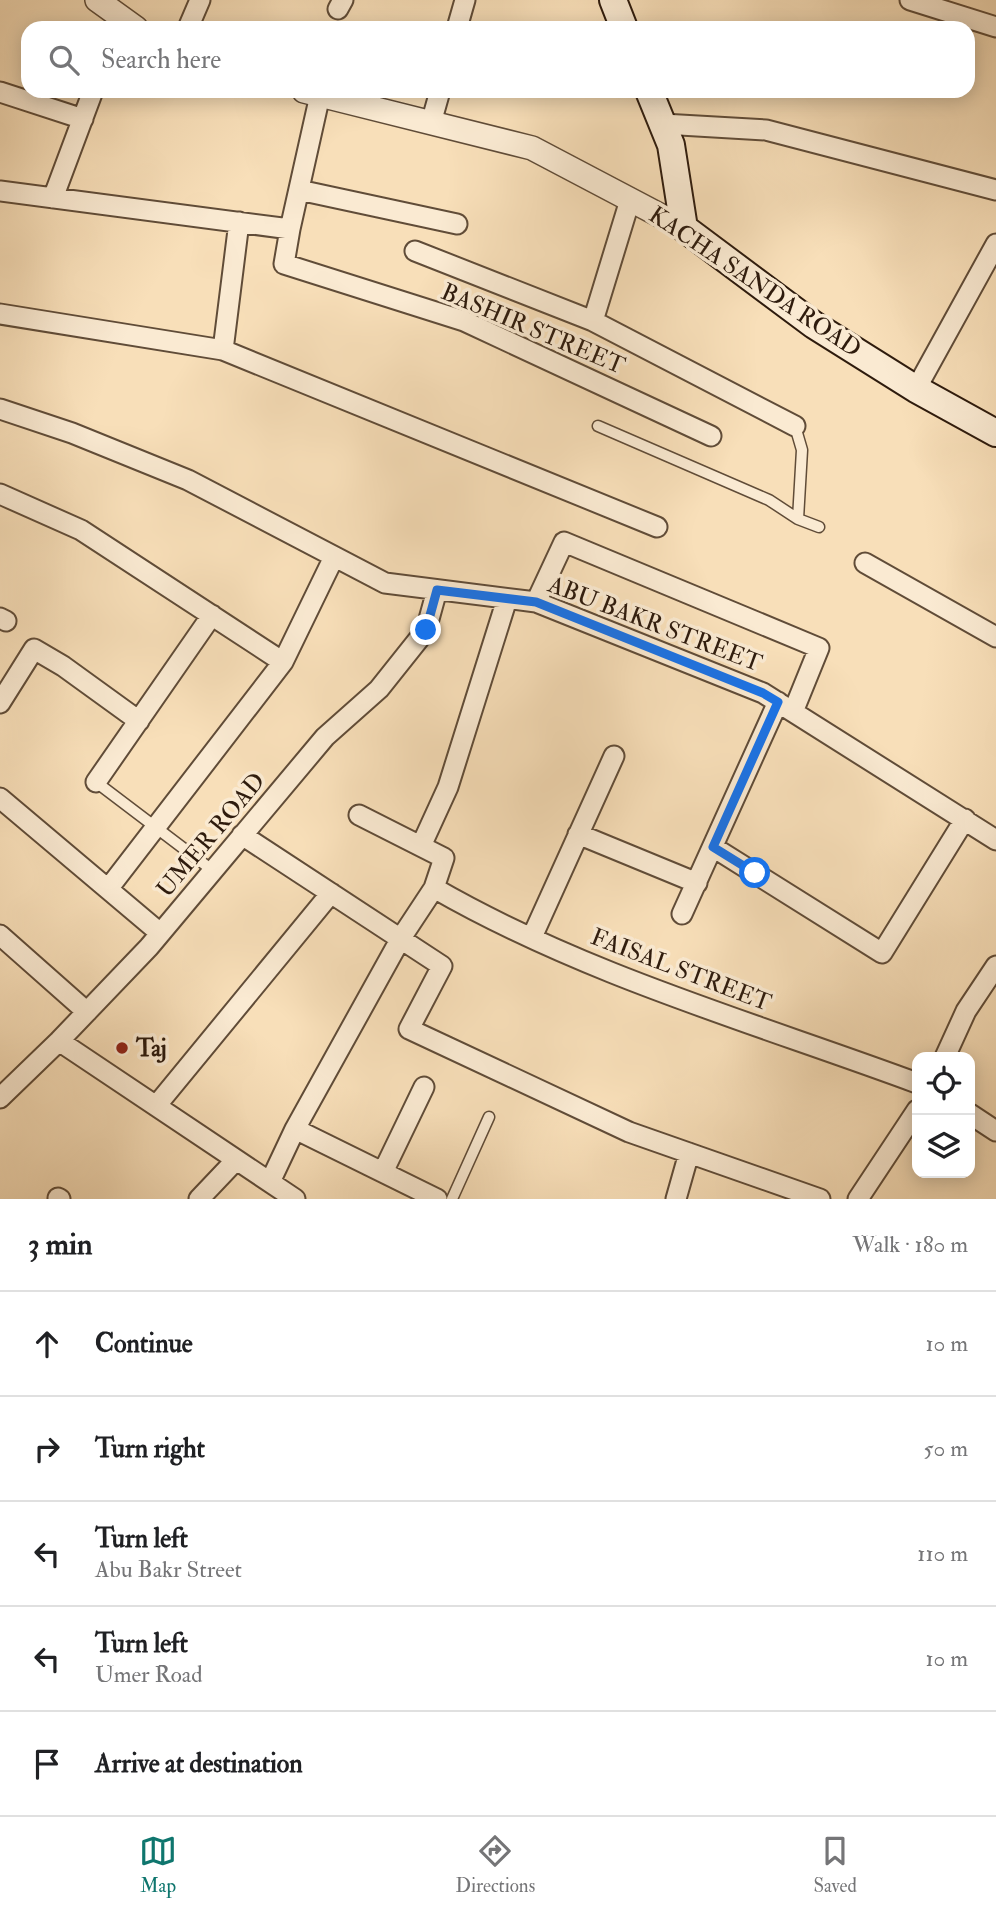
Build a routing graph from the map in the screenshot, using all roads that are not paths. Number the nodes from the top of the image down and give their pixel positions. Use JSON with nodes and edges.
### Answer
{"nodes":[{"id":1,"x":97,"y":0,"type":"edge"},
{"id":2,"x":200,"y":0,"type":"edge"},
{"id":3,"x":465,"y":0,"type":"edge"},
{"id":4,"x":613,"y":0,"type":"edge"},
{"id":5,"x":910,"y":0,"type":"edge"},
{"id":6,"x":121,"y":21,"type":"edge"},
{"id":7,"x":191,"y":21,"type":"edge"},
{"id":8,"x":459,"y":21,"type":"edge"},
{"id":9,"x":621,"y":21,"type":"edge"},
{"id":10,"x":996,"y":27,"type":"edge"},
{"id":11,"x":0,"y":92,"type":"edge"},
{"id":12,"x":90,"y":98,"type":"edge"},
{"id":13,"x":311,"y":98,"type":"edge"},
{"id":14,"x":332,"y":98,"type":"edge"},
{"id":15,"x":438,"y":98,"type":"edge"},
{"id":16,"x":652,"y":98,"type":"edge"},
{"id":17,"x":83,"y":119,"type":"junction"},
{"id":18,"x":430,"y":123,"type":"junction"},
{"id":19,"x":663,"y":124,"type":"junction"},
{"id":20,"x":299,"y":190,"type":"junction"},
{"id":21,"x":996,"y":190,"type":"edge"},
{"id":22,"x":0,"y":191,"type":"edge"},
{"id":23,"x":53,"y":198,"type":"junction"},
{"id":24,"x":630,"y":200,"type":"junction"},
{"id":25,"x":239,"y":222,"type":"junction"},
{"id":26,"x":457,"y":224,"type":"dead end"},
{"id":27,"x":684,"y":228,"type":"junction"},
{"id":28,"x":290,"y":229,"type":"junction"},
{"id":29,"x":995,"y":249,"type":"edge"},
{"id":30,"x":415,"y":251,"type":"dead end"},
{"id":31,"x":0,"y":314,"type":"edge"},
{"id":32,"x":593,"y":321,"type":"junction"},
{"id":33,"x":223,"y":350,"type":"junction"},
{"id":34,"x":916,"y":389,"type":"junction"},
{"id":35,"x":0,"y":409,"type":"edge"},
{"id":36,"x":598,"y":426,"type":"dead end"},
{"id":37,"x":795,"y":426,"type":"joint"},
{"id":38,"x":996,"y":433,"type":"edge"},
{"id":39,"x":712,"y":436,"type":"dead end"},
{"id":40,"x":0,"y":494,"type":"edge"},
{"id":41,"x":798,"y":519,"type":"junction"},
{"id":42,"x":657,"y":527,"type":"dead end"},
{"id":43,"x":819,"y":527,"type":"dead end"},
{"id":44,"x":334,"y":557,"type":"junction"},
{"id":45,"x":864,"y":563,"type":"dead end"},
{"id":46,"x":437,"y":590,"type":"junction"},
{"id":47,"x":507,"y":598,"type":"junction"},
{"id":48,"x":536,"y":602,"type":"junction"},
{"id":49,"x":212,"y":615,"type":"junction"},
{"id":50,"x":996,"y":637,"type":"edge"},
{"id":51,"x":283,"y":662,"type":"junction"},
{"id":52,"x":0,"y":703,"type":"edge"},
{"id":53,"x":785,"y":707,"type":"junction"},
{"id":54,"x":139,"y":721,"type":"junction"},
{"id":55,"x":614,"y":755,"type":"dead end"},
{"id":56,"x":96,"y":782,"type":"joint"},
{"id":57,"x":0,"y":798,"type":"edge"},
{"id":58,"x":359,"y":815,"type":"dead end"},
{"id":59,"x":965,"y":819,"type":"junction"},
{"id":60,"x":156,"y":827,"type":"junction"},
{"id":61,"x":578,"y":834,"type":"junction"},
{"id":62,"x":242,"y":835,"type":"junction"},
{"id":63,"x":995,"y":836,"type":"edge"},
{"id":64,"x":421,"y":846,"type":"junction"},
{"id":65,"x":713,"y":847,"type":"junction"},
{"id":66,"x":212,"y":870,"type":"junction"},
{"id":67,"x":697,"y":883,"type":"junction"},
{"id":68,"x":434,"y":888,"type":"junction"},
{"id":69,"x":108,"y":889,"type":"junction"},
{"id":70,"x":331,"y":893,"type":"junction"},
{"id":71,"x":682,"y":914,"type":"dead end"},
{"id":72,"x":160,"y":933,"type":"junction"},
{"id":73,"x":0,"y":935,"type":"edge"},
{"id":74,"x":532,"y":937,"type":"junction"},
{"id":75,"x":401,"y":938,"type":"junction"},
{"id":76,"x":996,"y":966,"type":"edge"},
{"id":77,"x":87,"y":1012,"type":"junction"},
{"id":78,"x":59,"y":1041,"type":"junction"},
{"id":79,"x":947,"y":1052,"type":"edge"},
{"id":80,"x":912,"y":1081,"type":"edge"},
{"id":81,"x":424,"y":1087,"type":"dead end"},
{"id":82,"x":1,"y":1095,"type":"edge"},
{"id":83,"x":156,"y":1106,"type":"junction"},
{"id":84,"x":914,"y":1115,"type":"edge"},
{"id":85,"x":972,"y":1115,"type":"edge"},
{"id":86,"x":489,"y":1117,"type":"dead end"},
{"id":87,"x":295,"y":1129,"type":"junction"},
{"id":88,"x":996,"y":1131,"type":"edge"},
{"id":89,"x":689,"y":1153,"type":"junction"},
{"id":90,"x":236,"y":1160,"type":"junction"},
{"id":91,"x":383,"y":1172,"type":"junction"},
{"id":92,"x":270,"y":1182,"type":"junction"},
{"id":93,"x":429,"y":1197,"type":"edge"},
{"id":94,"x":199,"y":1199,"type":"edge"},
{"id":95,"x":295,"y":1199,"type":"edge"},
{"id":96,"x":452,"y":1199,"type":"edge"},
{"id":97,"x":676,"y":1199,"type":"edge"},
{"id":98,"x":820,"y":1199,"type":"edge"},
{"id":99,"x":859,"y":1199,"type":"edge"}],
"edges":[{"from":1,"to":6,"type":"street"},
{"from":2,"to":7,"type":"street"},
{"from":3,"to":8,"type":"street"},
{"from":4,"to":9,"type":"main road"},
{"from":5,"to":10,"type":"street"},
{"from":11,"to":17,"type":"street"},
{"from":12,"to":17,"type":"street"},
{"from":13,"to":20,"type":"street"},
{"from":14,"to":18,"type":"street","name":"KACHA SANDA ROAD"},
{"from":15,"to":18,"type":"street"},
{"from":16,"to":19,"type":"main road"},
{"from":17,"to":23,"type":"street"},
{"from":18,"to":24,"type":"street","name":"KACHA SANDA ROAD"},
{"from":19,"to":21,"type":"street"},
{"from":19,"to":27,"type":"main road"},
{"from":20,"to":26,"type":"street"},
{"from":20,"to":28,"type":"street"},
{"from":22,"to":23,"type":"street"},
{"from":23,"to":25,"type":"street"},
{"from":24,"to":27,"type":"street","name":"KACHA SANDA ROAD"},
{"from":24,"to":32,"type":"street"},
{"from":25,"to":28,"type":"street"},
{"from":25,"to":33,"type":"street"},
{"from":27,"to":34,"type":"main road","name":"KACHA SANDA ROAD"},
{"from":28,"to":39,"type":"street","name":"BASHIR STREET"},
{"from":29,"to":34,"type":"street"},
{"from":30,"to":32,"type":"street"},
{"from":31,"to":33,"type":"street"},
{"from":32,"to":37,"type":"street"},
{"from":33,"to":42,"type":"street"},
{"from":34,"to":38,"type":"main road","name":"KACHA SANDA ROAD"},
{"from":35,"to":44,"type":"street","name":"ABU BAKR STREET"},
{"from":36,"to":41,"type":"lane"},
{"from":37,"to":41,"type":"lane"},
{"from":40,"to":49,"type":"street"},
{"from":41,"to":43,"type":"lane"},
{"from":44,"to":46,"type":"street","name":"ABU BAKR STREET"},
{"from":44,"to":51,"type":"street"},
{"from":45,"to":50,"type":"street"},
{"from":46,"to":47,"type":"street","name":"ABU BAKR STREET"},
{"from":46,"to":62,"type":"street","name":"UMER ROAD"},
{"from":47,"to":48,"type":"street","name":"ABU BAKR STREET"},
{"from":47,"to":64,"type":"street"},
{"from":48,"to":53,"type":"street","name":"ABU BAKR STREET"},
{"from":48,"to":53,"type":"street"},
{"from":49,"to":51,"type":"street"},
{"from":49,"to":54,"type":"street"},
{"from":51,"to":60,"type":"street"},
{"from":52,"to":54,"type":"street"},
{"from":53,"to":59,"type":"street","name":"ABU BAKR STREET"},
{"from":53,"to":65,"type":"street"},
{"from":54,"to":56,"type":"street"},
{"from":55,"to":61,"type":"street"},
{"from":56,"to":60,"type":"lane"},
{"from":57,"to":69,"type":"street"},
{"from":58,"to":64,"type":"street"},
{"from":59,"to":63,"type":"street","name":"ABU BAKR STREET"},
{"from":59,"to":65,"type":"street"},
{"from":60,"to":66,"type":"lane"},
{"from":60,"to":69,"type":"street"},
{"from":61,"to":67,"type":"street"},
{"from":61,"to":74,"type":"street"},
{"from":62,"to":66,"type":"street","name":"UMER ROAD"},
{"from":62,"to":70,"type":"street"},
{"from":64,"to":68,"type":"street"},
{"from":65,"to":67,"type":"street"},
{"from":66,"to":72,"type":"street","name":"UMER ROAD"},
{"from":67,"to":71,"type":"street"},
{"from":68,"to":74,"type":"street","name":"FAISAL STREET"},
{"from":68,"to":75,"type":"street"},
{"from":69,"to":72,"type":"street"},
{"from":70,"to":75,"type":"street"},
{"from":70,"to":83,"type":"street"},
{"from":72,"to":77,"type":"street","name":"UMER ROAD"},
{"from":73,"to":77,"type":"street"},
{"from":74,"to":80,"type":"street","name":"FAISAL STREET"},
{"from":75,"to":87,"type":"street"},
{"from":75,"to":89,"type":"street"},
{"from":76,"to":79,"type":"street"},
{"from":77,"to":78,"type":"street","name":"UMER ROAD"},
{"from":78,"to":82,"type":"street","name":"UMER ROAD"},
{"from":78,"to":83,"type":"street"},
{"from":81,"to":91,"type":"street"},
{"from":83,"to":90,"type":"street"},
{"from":84,"to":99,"type":"street"},
{"from":85,"to":88,"type":"street"},
{"from":86,"to":96,"type":"lane"},
{"from":87,"to":91,"type":"street"},
{"from":87,"to":92,"type":"street"},
{"from":89,"to":97,"type":"street"},
{"from":89,"to":98,"type":"street"},
{"from":90,"to":92,"type":"street"},
{"from":90,"to":94,"type":"street"},
{"from":91,"to":93,"type":"street"},
{"from":92,"to":95,"type":"street"}]}
